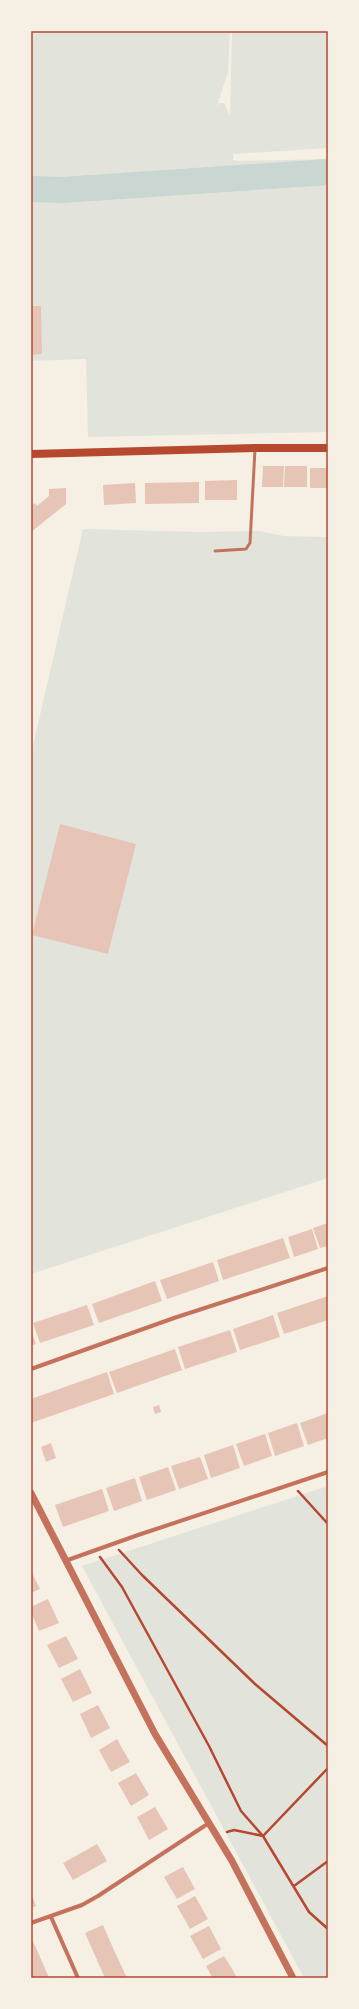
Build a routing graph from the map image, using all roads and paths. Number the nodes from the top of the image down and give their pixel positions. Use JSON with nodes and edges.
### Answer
{"nodes":[{"id":1,"x":255,"y":448,"type":"junction"},
{"id":2,"x":328,"y":448,"type":"edge"},
{"id":3,"x":31,"y":454,"type":"edge"},
{"id":4,"x":215,"y":551,"type":"dead end"},
{"id":5,"x":328,"y":1268,"type":"edge"},
{"id":6,"x":31,"y":1369,"type":"edge"},
{"id":7,"x":328,"y":1472,"type":"edge"},
{"id":8,"x":292,"y":1484,"type":"junction"},
{"id":9,"x":31,"y":1493,"type":"edge"},
{"id":10,"x":328,"y":1524,"type":"edge"},
{"id":11,"x":114,"y":1543,"type":"junction"},
{"id":12,"x":95,"y":1550,"type":"junction"},
{"id":13,"x":65,"y":1561,"type":"junction"},
{"id":14,"x":328,"y":1746,"type":"edge"},
{"id":15,"x":328,"y":1768,"type":"edge"},
{"id":16,"x":209,"y":1823,"type":"junction"},
{"id":17,"x":216,"y":1835,"type":"junction"},
{"id":18,"x":263,"y":1836,"type":"junction"},
{"id":19,"x":328,"y":1861,"type":"edge"},
{"id":20,"x":294,"y":1886,"type":"junction"},
{"id":21,"x":51,"y":1917,"type":"junction"},
{"id":22,"x":31,"y":1924,"type":"edge"},
{"id":23,"x":328,"y":1929,"type":"edge"},
{"id":24,"x":78,"y":1978,"type":"edge"},
{"id":25,"x":293,"y":1978,"type":"edge"}],
"edges":[{"from":1,"to":2,"type":"main road"},
{"from":1,"to":3,"type":"main road"},
{"from":1,"to":4,"type":"lane"},
{"from":5,"to":6,"type":"street"},
{"from":7,"to":8,"type":"street"},
{"from":8,"to":10,"type":"path"},
{"from":8,"to":11,"type":"street"},
{"from":9,"to":13,"type":"street"},
{"from":11,"to":12,"type":"street"},
{"from":11,"to":14,"type":"path"},
{"from":12,"to":13,"type":"street"},
{"from":12,"to":18,"type":"path"},
{"from":13,"to":16,"type":"street"},
{"from":15,"to":18,"type":"path"},
{"from":16,"to":17,"type":"street"},
{"from":16,"to":21,"type":"street"},
{"from":17,"to":18,"type":"path"},
{"from":17,"to":25,"type":"street"},
{"from":18,"to":20,"type":"path"},
{"from":19,"to":20,"type":"path"},
{"from":20,"to":23,"type":"path"},
{"from":21,"to":22,"type":"street"},
{"from":21,"to":24,"type":"street"}]}
